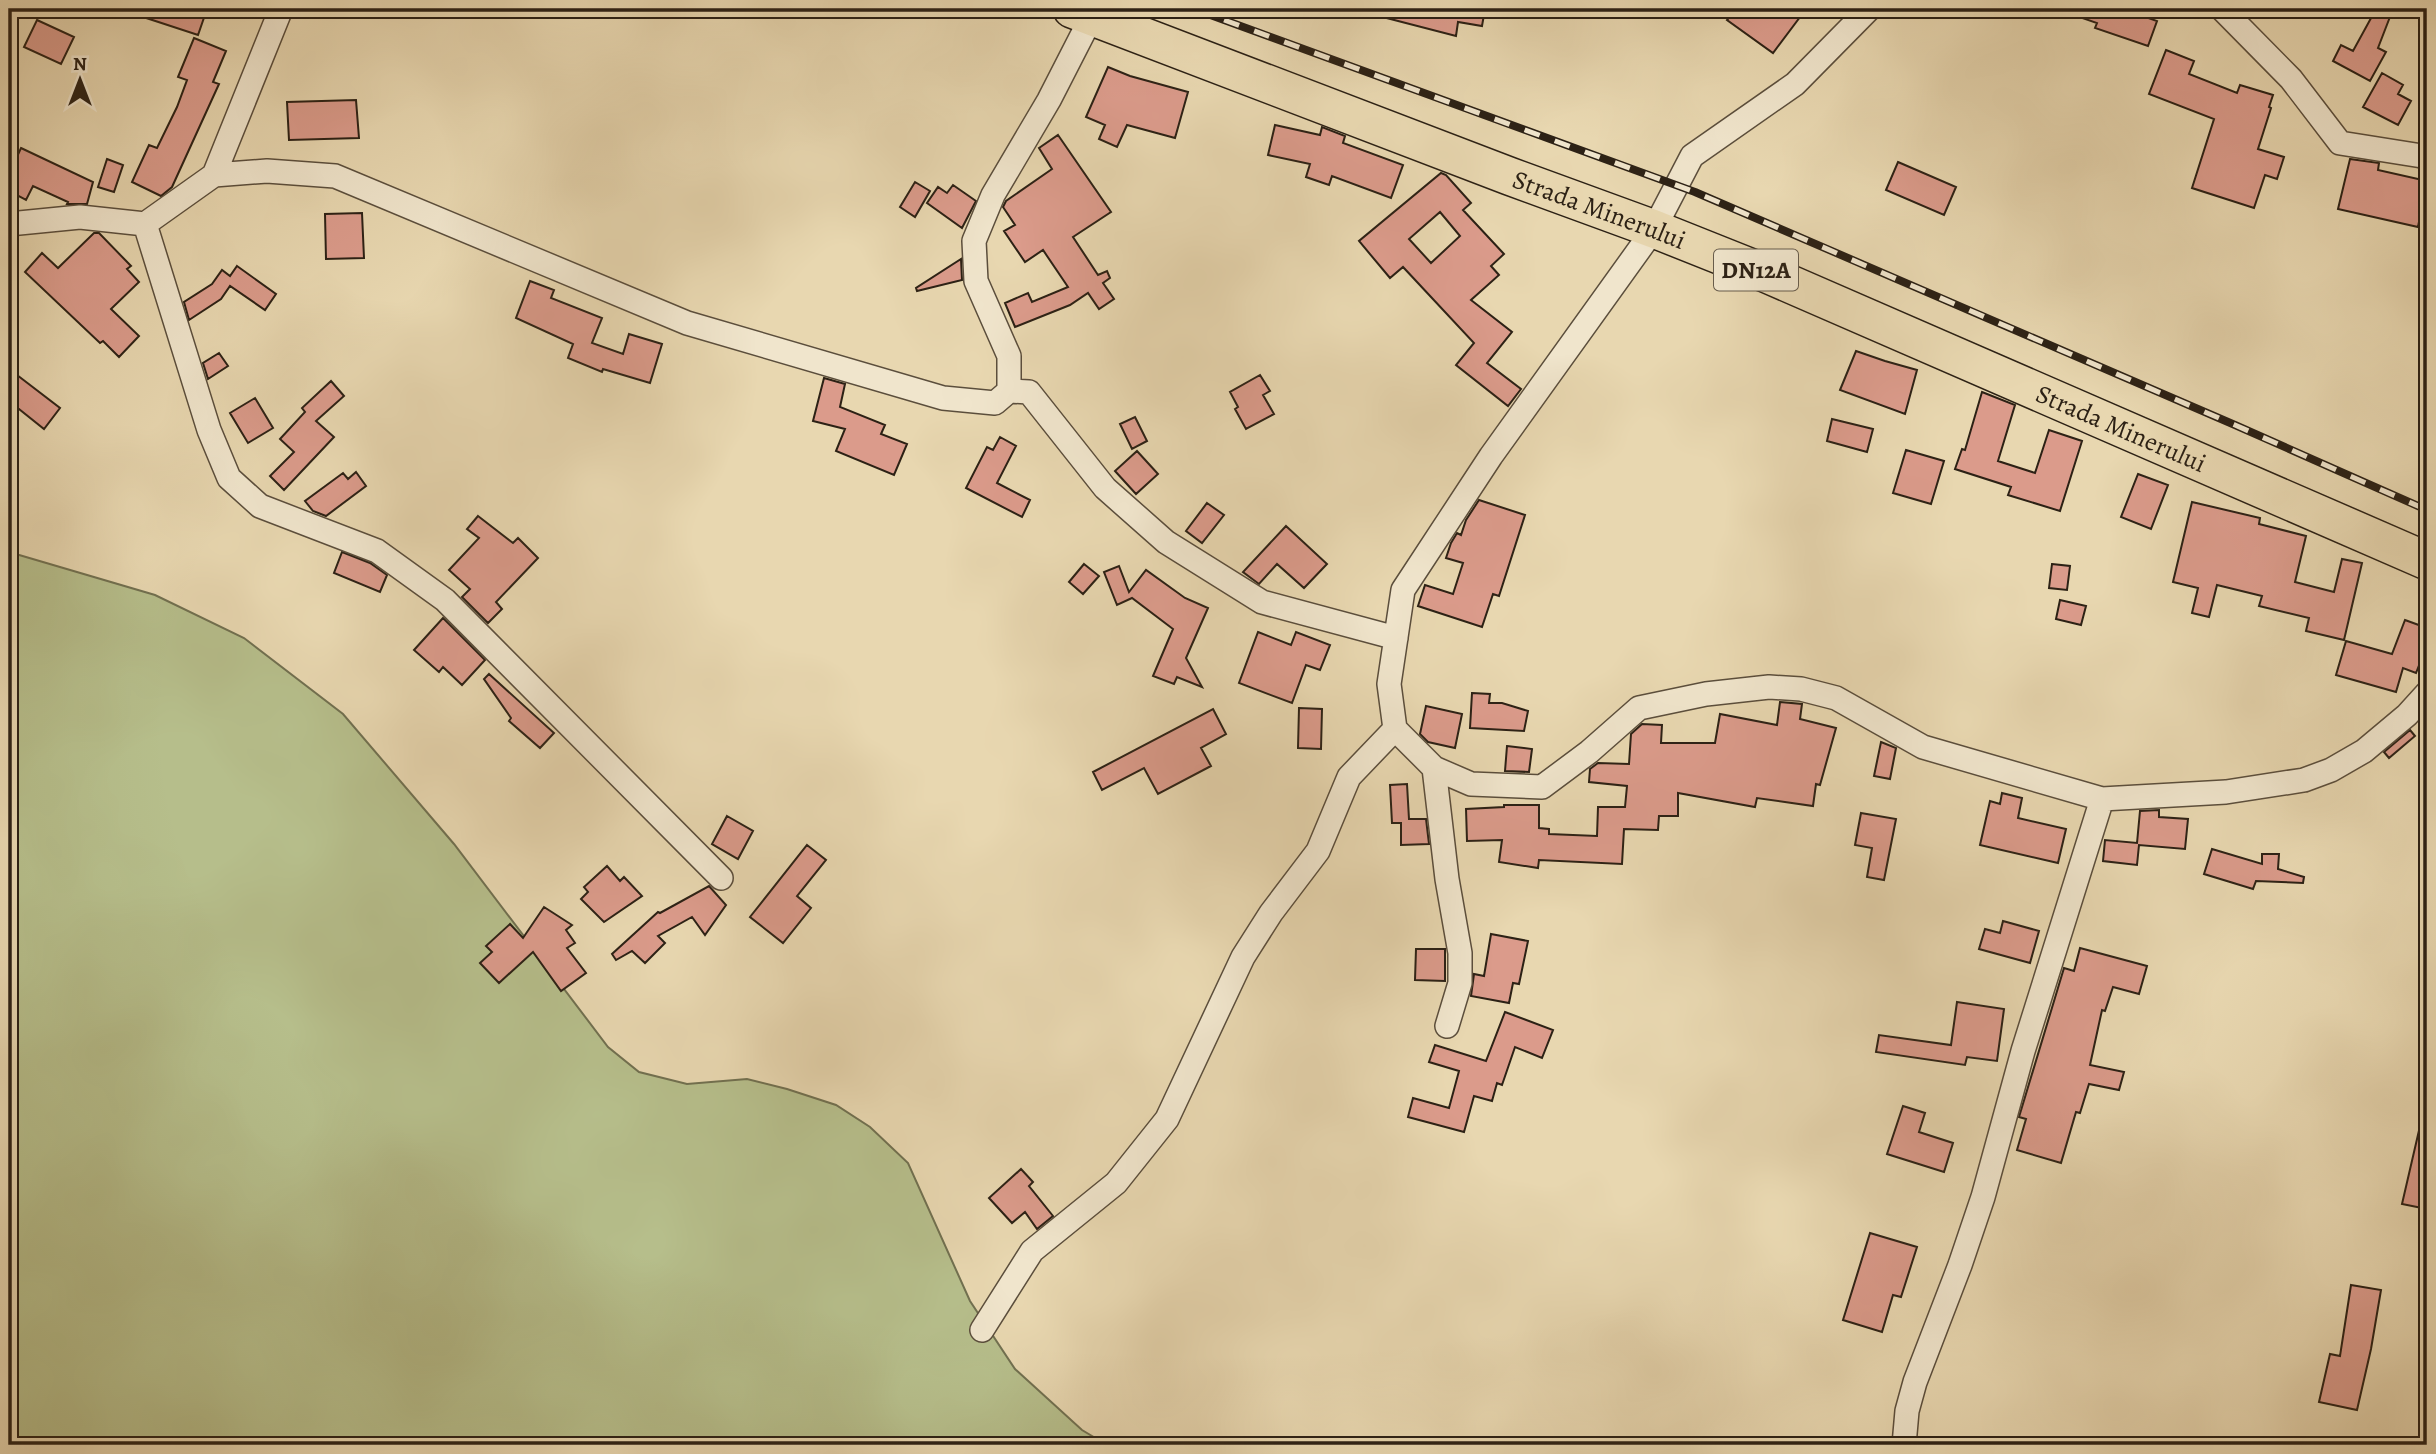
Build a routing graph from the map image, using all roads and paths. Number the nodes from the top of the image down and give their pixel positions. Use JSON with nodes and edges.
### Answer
{"nodes":[{"id":1,"x":281,"y":9,"type":"edge"},
{"id":2,"x":1869,"y":9,"type":"edge"},
{"id":3,"x":2222,"y":9,"type":"edge"},
{"id":4,"x":1082,"y":12,"type":"edge"},
{"id":5,"x":2427,"y":159,"type":"edge"},
{"id":6,"x":214,"y":175,"type":"junction"},
{"id":7,"x":145,"y":224,"type":"junction"},
{"id":8,"x":9,"y":225,"type":"edge"},
{"id":9,"x":1654,"y":229,"type":"junction"},
{"id":10,"x":1009,"y":391,"type":"junction"},
{"id":11,"x":2427,"y":561,"type":"edge"},
{"id":12,"x":1396,"y":638,"type":"junction"},
{"id":13,"x":2427,"y":693,"type":"edge"},
{"id":14,"x":1395,"y":729,"type":"junction"},
{"id":15,"x":1434,"y":768,"type":"junction"},
{"id":16,"x":2102,"y":799,"type":"junction"},
{"id":17,"x":721,"y":878,"type":"dead end"},
{"id":18,"x":1447,"y":1026,"type":"dead end"},
{"id":19,"x":982,"y":1330,"type":"dead end"},
{"id":20,"x":1905,"y":1445,"type":"edge"}],
"edges":[{"from":1,"to":6,"type":"street"},
{"from":2,"to":9,"type":"street"},
{"from":3,"to":5,"type":"street"},
{"from":4,"to":9,"type":"main road","name":"Strada Minerului","number":"DN12A"},
{"from":4,"to":10,"type":"street"},
{"from":6,"to":7,"type":"street"},
{"from":6,"to":10,"type":"street"},
{"from":7,"to":8,"type":"street"},
{"from":7,"to":17,"type":"street"},
{"from":9,"to":11,"type":"main road","name":"Strada Minerului","number":"DN12A"},
{"from":9,"to":12,"type":"street"},
{"from":10,"to":12,"type":"street"},
{"from":12,"to":14,"type":"street"},
{"from":13,"to":16,"type":"street"},
{"from":14,"to":15,"type":"street"},
{"from":14,"to":19,"type":"street"},
{"from":15,"to":16,"type":"street"},
{"from":15,"to":18,"type":"street"},
{"from":16,"to":20,"type":"street"}]}
